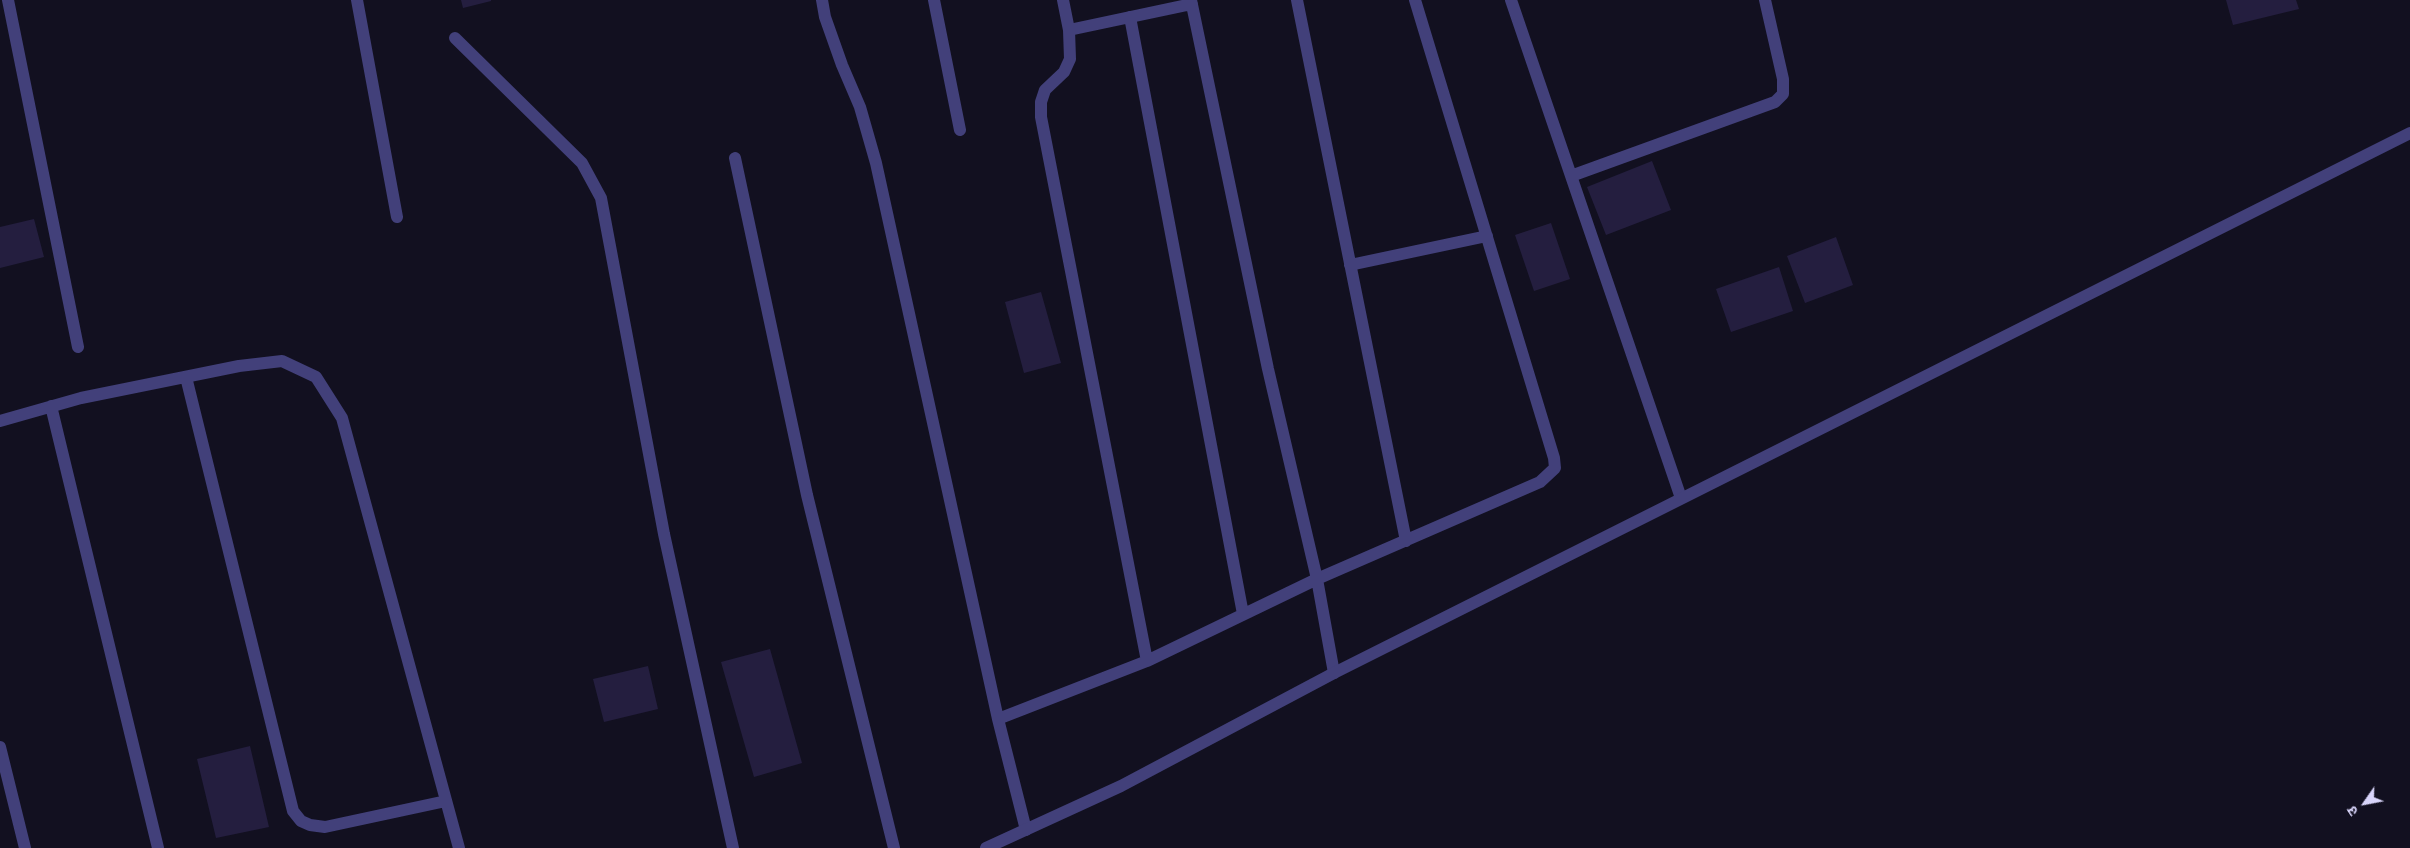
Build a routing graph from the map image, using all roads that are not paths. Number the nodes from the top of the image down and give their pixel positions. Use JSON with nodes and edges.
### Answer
{"nodes":[{"id":1,"x":8,"y":0,"type":"edge"},
{"id":2,"x":357,"y":0,"type":"edge"},
{"id":3,"x":822,"y":0,"type":"edge"},
{"id":4,"x":934,"y":0,"type":"edge"},
{"id":5,"x":1063,"y":0,"type":"edge"},
{"id":6,"x":1297,"y":0,"type":"edge"},
{"id":7,"x":1415,"y":0,"type":"edge"},
{"id":8,"x":1511,"y":0,"type":"edge"},
{"id":9,"x":1765,"y":0,"type":"edge"},
{"id":10,"x":1192,"y":2,"type":"edge"},
{"id":11,"x":1130,"y":17,"type":"junction"},
{"id":12,"x":1069,"y":30,"type":"junction"},
{"id":13,"x":455,"y":38,"type":"dead end"},
{"id":14,"x":960,"y":130,"type":"dead end"},
{"id":15,"x":2410,"y":133,"type":"edge"},
{"id":16,"x":735,"y":158,"type":"dead end"},
{"id":17,"x":1571,"y":176,"type":"junction"},
{"id":18,"x":397,"y":217,"type":"dead end"},
{"id":19,"x":1487,"y":236,"type":"junction"},
{"id":20,"x":1350,"y":264,"type":"junction"},
{"id":21,"x":78,"y":347,"type":"dead end"},
{"id":22,"x":186,"y":377,"type":"junction"},
{"id":23,"x":51,"y":406,"type":"junction"},
{"id":24,"x":0,"y":421,"type":"edge"},
{"id":25,"x":1681,"y":498,"type":"junction"},
{"id":26,"x":1406,"y":541,"type":"junction"},
{"id":27,"x":1317,"y":579,"type":"junction"},
{"id":28,"x":1243,"y":614,"type":"junction"},
{"id":29,"x":1147,"y":660,"type":"junction"},
{"id":30,"x":1334,"y":673,"type":"junction"},
{"id":31,"x":998,"y":719,"type":"junction"},
{"id":32,"x":0,"y":747,"type":"edge"},
{"id":33,"x":446,"y":801,"type":"junction"},
{"id":34,"x":1026,"y":830,"type":"junction"},
{"id":35,"x":25,"y":848,"type":"edge"},
{"id":36,"x":158,"y":848,"type":"edge"},
{"id":37,"x":459,"y":848,"type":"edge"},
{"id":38,"x":733,"y":848,"type":"edge"},
{"id":39,"x":894,"y":848,"type":"edge"},
{"id":40,"x":986,"y":848,"type":"edge"}],
"edges":[{"from":1,"to":21,"type":"street"},
{"from":2,"to":18,"type":"street"},
{"from":3,"to":31,"type":"street"},
{"from":4,"to":14,"type":"street"},
{"from":5,"to":12,"type":"street"},
{"from":6,"to":20,"type":"street"},
{"from":7,"to":19,"type":"street"},
{"from":8,"to":17,"type":"street"},
{"from":9,"to":17,"type":"street"},
{"from":10,"to":11,"type":"street"},
{"from":10,"to":27,"type":"street"},
{"from":11,"to":12,"type":"street"},
{"from":11,"to":28,"type":"street"},
{"from":12,"to":29,"type":"street"},
{"from":13,"to":38,"type":"street"},
{"from":15,"to":25,"type":"street"},
{"from":16,"to":39,"type":"street"},
{"from":17,"to":25,"type":"street"},
{"from":19,"to":20,"type":"street"},
{"from":19,"to":26,"type":"street"},
{"from":20,"to":26,"type":"street"},
{"from":22,"to":23,"type":"street"},
{"from":22,"to":33,"type":"street"},
{"from":22,"to":33,"type":"street"},
{"from":23,"to":24,"type":"street"},
{"from":23,"to":36,"type":"street"},
{"from":25,"to":30,"type":"street"},
{"from":26,"to":27,"type":"street"},
{"from":27,"to":28,"type":"street"},
{"from":27,"to":30,"type":"street"},
{"from":28,"to":29,"type":"street"},
{"from":29,"to":31,"type":"street"},
{"from":30,"to":34,"type":"street"},
{"from":31,"to":34,"type":"street"},
{"from":32,"to":35,"type":"street"},
{"from":33,"to":37,"type":"street"},
{"from":34,"to":40,"type":"street"}]}
